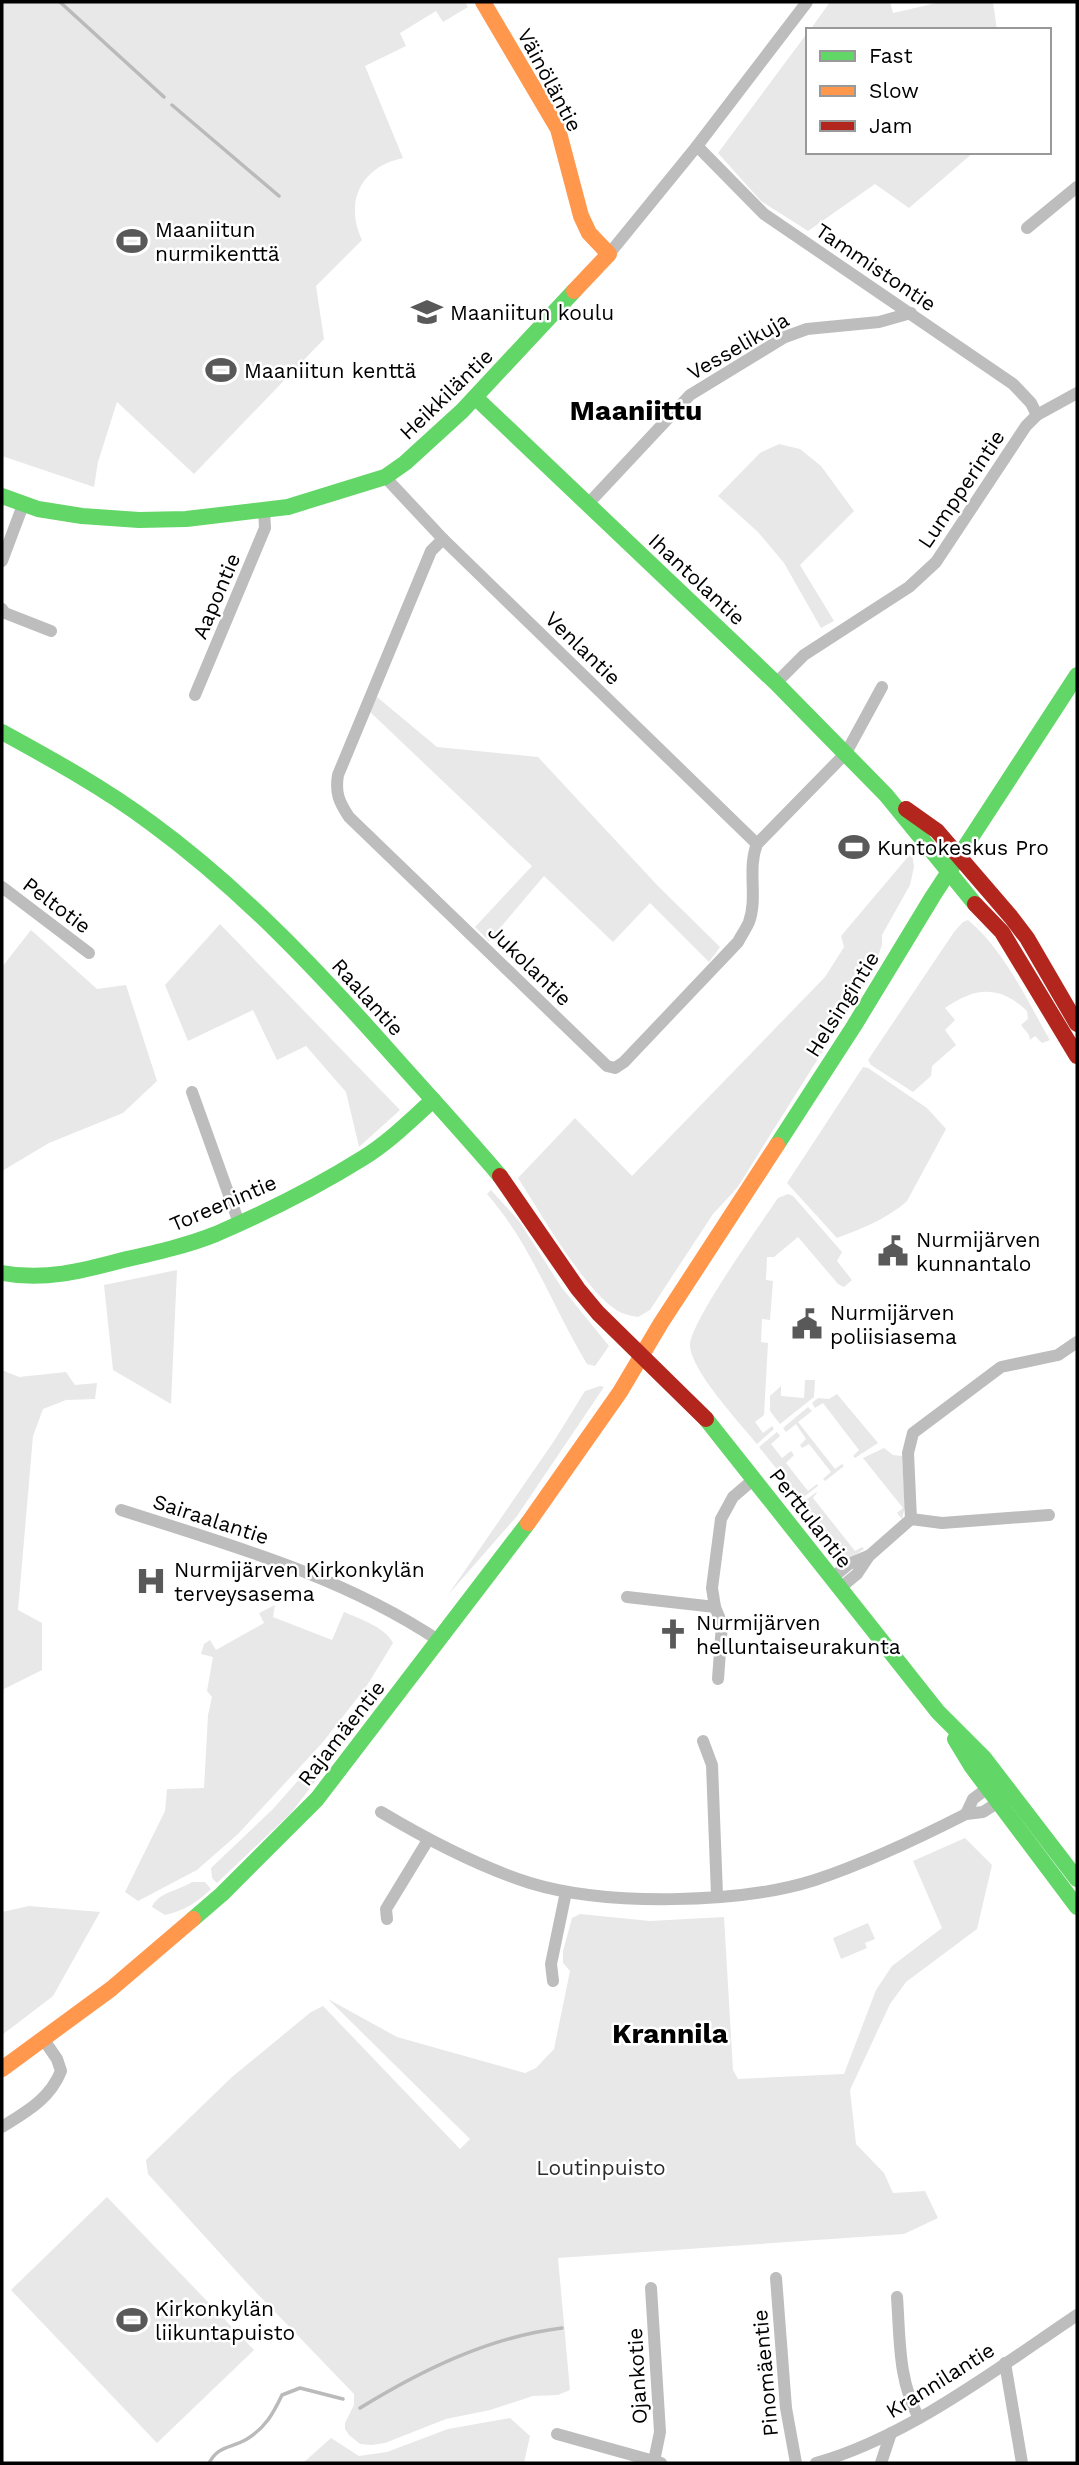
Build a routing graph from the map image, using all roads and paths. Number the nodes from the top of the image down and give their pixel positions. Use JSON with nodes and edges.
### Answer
{"nodes":[{"id":1,"x":483,"y":2,"type":"edge"},
{"id":2,"x":807,"y":2,"type":"edge"},
{"id":3,"x":697,"y":146,"type":"junction"},
{"id":4,"x":1077,"y":187,"type":"edge"},
{"id":5,"x":1027,"y":228,"type":"dead end"},
{"id":6,"x":609,"y":254,"type":"junction"},
{"id":7,"x":911,"y":313,"type":"junction"},
{"id":8,"x":1077,"y":393,"type":"edge"},
{"id":9,"x":475,"y":398,"type":"junction"},
{"id":10,"x":1037,"y":415,"type":"junction"},
{"id":11,"x":385,"y":477,"type":"junction"},
{"id":12,"x":2,"y":496,"type":"edge"},
{"id":13,"x":23,"y":505,"type":"junction"},
{"id":14,"x":587,"y":505,"type":"junction"},
{"id":15,"x":264,"y":510,"type":"junction"},
{"id":16,"x":443,"y":538,"type":"junction"},
{"id":17,"x":2,"y":561,"type":"edge"},
{"id":18,"x":2,"y":609,"type":"edge"},
{"id":19,"x":51,"y":631,"type":"dead end"},
{"id":20,"x":1077,"y":675,"type":"edge"},
{"id":21,"x":776,"y":683,"type":"junction"},
{"id":22,"x":882,"y":687,"type":"dead end"},
{"id":23,"x":195,"y":695,"type":"dead end"},
{"id":24,"x":2,"y":732,"type":"edge"},
{"id":25,"x":846,"y":753,"type":"junction"},
{"id":26,"x":886,"y":795,"type":"junction"},
{"id":27,"x":757,"y":844,"type":"junction"},
{"id":28,"x":959,"y":857,"type":"junction"},
{"id":29,"x":950,"y":872,"type":"junction"},
{"id":30,"x":2,"y":887,"type":"edge"},
{"id":31,"x":89,"y":953,"type":"dead end"},
{"id":32,"x":1077,"y":1026,"type":"edge"},
{"id":33,"x":1076,"y":1049,"type":"edge"},
{"id":34,"x":192,"y":1092,"type":"dead end"},
{"id":35,"x":433,"y":1100,"type":"junction"},
{"id":36,"x":239,"y":1223,"type":"junction"},
{"id":37,"x":2,"y":1273,"type":"edge"},
{"id":38,"x":1077,"y":1342,"type":"edge"},
{"id":39,"x":642,"y":1356,"type":"junction"},
{"id":40,"x":754,"y":1479,"type":"junction"},
{"id":41,"x":121,"y":1510,"type":"dead end"},
{"id":42,"x":1049,"y":1515,"type":"dead end"},
{"id":43,"x":912,"y":1519,"type":"junction"},
{"id":44,"x":835,"y":1584,"type":"junction"},
{"id":45,"x":627,"y":1597,"type":"dead end"},
{"id":46,"x":715,"y":1607,"type":"junction"},
{"id":47,"x":438,"y":1640,"type":"junction"},
{"id":48,"x":718,"y":1679,"type":"dead end"},
{"id":49,"x":703,"y":1741,"type":"dead end"},
{"id":50,"x":994,"y":1784,"type":"junction"},
{"id":51,"x":1005,"y":1798,"type":"junction"},
{"id":52,"x":381,"y":1812,"type":"dead end"},
{"id":53,"x":966,"y":1814,"type":"junction"},
{"id":54,"x":428,"y":1840,"type":"junction"},
{"id":55,"x":1077,"y":1879,"type":"edge"},
{"id":56,"x":566,"y":1892,"type":"junction"},
{"id":57,"x":717,"y":1895,"type":"junction"},
{"id":58,"x":1077,"y":1907,"type":"edge"},
{"id":59,"x":387,"y":1919,"type":"dead end"},
{"id":60,"x":553,"y":1981,"type":"dead end"},
{"id":61,"x":44,"y":2040,"type":"junction"},
{"id":62,"x":2,"y":2069,"type":"edge"},
{"id":63,"x":2,"y":2127,"type":"edge"},
{"id":64,"x":776,"y":2278,"type":"dead end"},
{"id":65,"x":651,"y":2288,"type":"dead end"},
{"id":66,"x":897,"y":2297,"type":"dead end"},
{"id":67,"x":1077,"y":2315,"type":"edge"},
{"id":68,"x":1005,"y":2363,"type":"junction"},
{"id":69,"x":919,"y":2418,"type":"junction"},
{"id":70,"x":891,"y":2433,"type":"junction"},
{"id":71,"x":557,"y":2434,"type":"dead end"},
{"id":72,"x":658,"y":2462,"type":"edge"},
{"id":73,"x":796,"y":2463,"type":"edge"},
{"id":74,"x":816,"y":2463,"type":"edge"},
{"id":75,"x":881,"y":2463,"type":"edge"},
{"id":76,"x":1022,"y":2463,"type":"edge"}],
"edges":[{"from":1,"to":6,"type":"street","name":"Väinöläntie"},
{"from":2,"to":3,"type":"street","name":"Heikkiläntie"},
{"from":3,"to":6,"type":"street","name":"Heikkiläntie"},
{"from":3,"to":7,"type":"street","name":"Tammistontie"},
{"from":4,"to":5,"type":"street"},
{"from":6,"to":9,"type":"street","name":"Heikkiläntie"},
{"from":7,"to":10,"type":"street","name":"Tammistontie"},
{"from":7,"to":14,"type":"street","name":"Vesselikuja"},
{"from":8,"to":10,"type":"street","name":"Lumpperintie"},
{"from":9,"to":11,"type":"street","name":"Heikkiläntie"},
{"from":9,"to":14,"type":"street","name":"Ihantolantie"},
{"from":10,"to":21,"type":"street","name":"Lumpperintie"},
{"from":11,"to":15,"type":"street","name":"Heikkiläntie"},
{"from":11,"to":16,"type":"street","name":"Venlantie"},
{"from":12,"to":13,"type":"street","name":"Heikkiläntie"},
{"from":13,"to":15,"type":"street","name":"Heikkiläntie"},
{"from":13,"to":17,"type":"street"},
{"from":14,"to":21,"type":"street","name":"Ihantolantie"},
{"from":15,"to":23,"type":"street","name":"Aapontie"},
{"from":16,"to":27,"type":"street","name":"Venlantie"},
{"from":16,"to":27,"type":"street","name":"Jukolantie"},
{"from":18,"to":19,"type":"street"},
{"from":20,"to":28,"type":"street","name":"Helsingintie"},
{"from":21,"to":25,"type":"street","name":"Ihantolantie"},
{"from":22,"to":25,"type":"street"},
{"from":24,"to":35,"type":"street","name":"Raalantie"},
{"from":25,"to":26,"type":"street","name":"Ihantolantie"},
{"from":25,"to":27,"type":"street"},
{"from":26,"to":28,"type":"street","name":"Ihantolantie"},
{"from":26,"to":29,"type":"street","name":"Ihantolantie"},
{"from":28,"to":29,"type":"street","name":"Helsingintie"},
{"from":28,"to":32,"type":"street","name":"Ihantolantie"},
{"from":29,"to":33,"type":"street","name":"Ihantolantie"},
{"from":29,"to":39,"type":"street","name":"Helsingintie"},
{"from":30,"to":31,"type":"street","name":"Peltotie"},
{"from":32,"to":33,"type":"street"},
{"from":34,"to":36,"type":"street"},
{"from":35,"to":36,"type":"street","name":"Toreenintie"},
{"from":35,"to":39,"type":"street","name":"Raalantie"},
{"from":36,"to":37,"type":"street","name":"Toreenintie"},
{"from":38,"to":43,"type":"street"},
{"from":39,"to":40,"type":"street","name":"Perttulantie"},
{"from":39,"to":47,"type":"street","name":"Rajamäentie"},
{"from":40,"to":44,"type":"street","name":"Perttulantie"},
{"from":40,"to":46,"type":"street"},
{"from":41,"to":47,"type":"street","name":"Sairaalantie"},
{"from":42,"to":43,"type":"street"},
{"from":43,"to":44,"type":"street"},
{"from":44,"to":50,"type":"street","name":"Perttulantie"},
{"from":45,"to":46,"type":"street"},
{"from":46,"to":48,"type":"street"},
{"from":47,"to":61,"type":"street","name":"Rajamäentie"},
{"from":49,"to":57,"type":"street"},
{"from":50,"to":51,"type":"street","name":"Perttulantie"},
{"from":50,"to":53,"type":"street"},
{"from":51,"to":53,"type":"street"},
{"from":51,"to":55,"type":"street","name":"Perttulantie"},
{"from":51,"to":58,"type":"street","name":"Perttulantie"},
{"from":52,"to":54,"type":"street"},
{"from":53,"to":57,"type":"street"},
{"from":54,"to":56,"type":"street"},
{"from":54,"to":59,"type":"street"},
{"from":56,"to":57,"type":"street"},
{"from":56,"to":60,"type":"street"},
{"from":61,"to":62,"type":"street","name":"Rajamäentie"},
{"from":61,"to":63,"type":"street"},
{"from":64,"to":73,"type":"street","name":"Pinomäentie"},
{"from":65,"to":72,"type":"street","name":"Ojankotie"},
{"from":66,"to":69,"type":"street"},
{"from":67,"to":68,"type":"street","name":"Krannilantie"},
{"from":68,"to":69,"type":"street","name":"Krannilantie"},
{"from":68,"to":76,"type":"street"},
{"from":69,"to":70,"type":"street","name":"Krannilantie"},
{"from":70,"to":74,"type":"street","name":"Krannilantie"},
{"from":70,"to":75,"type":"street"},
{"from":71,"to":72,"type":"street"}]}
